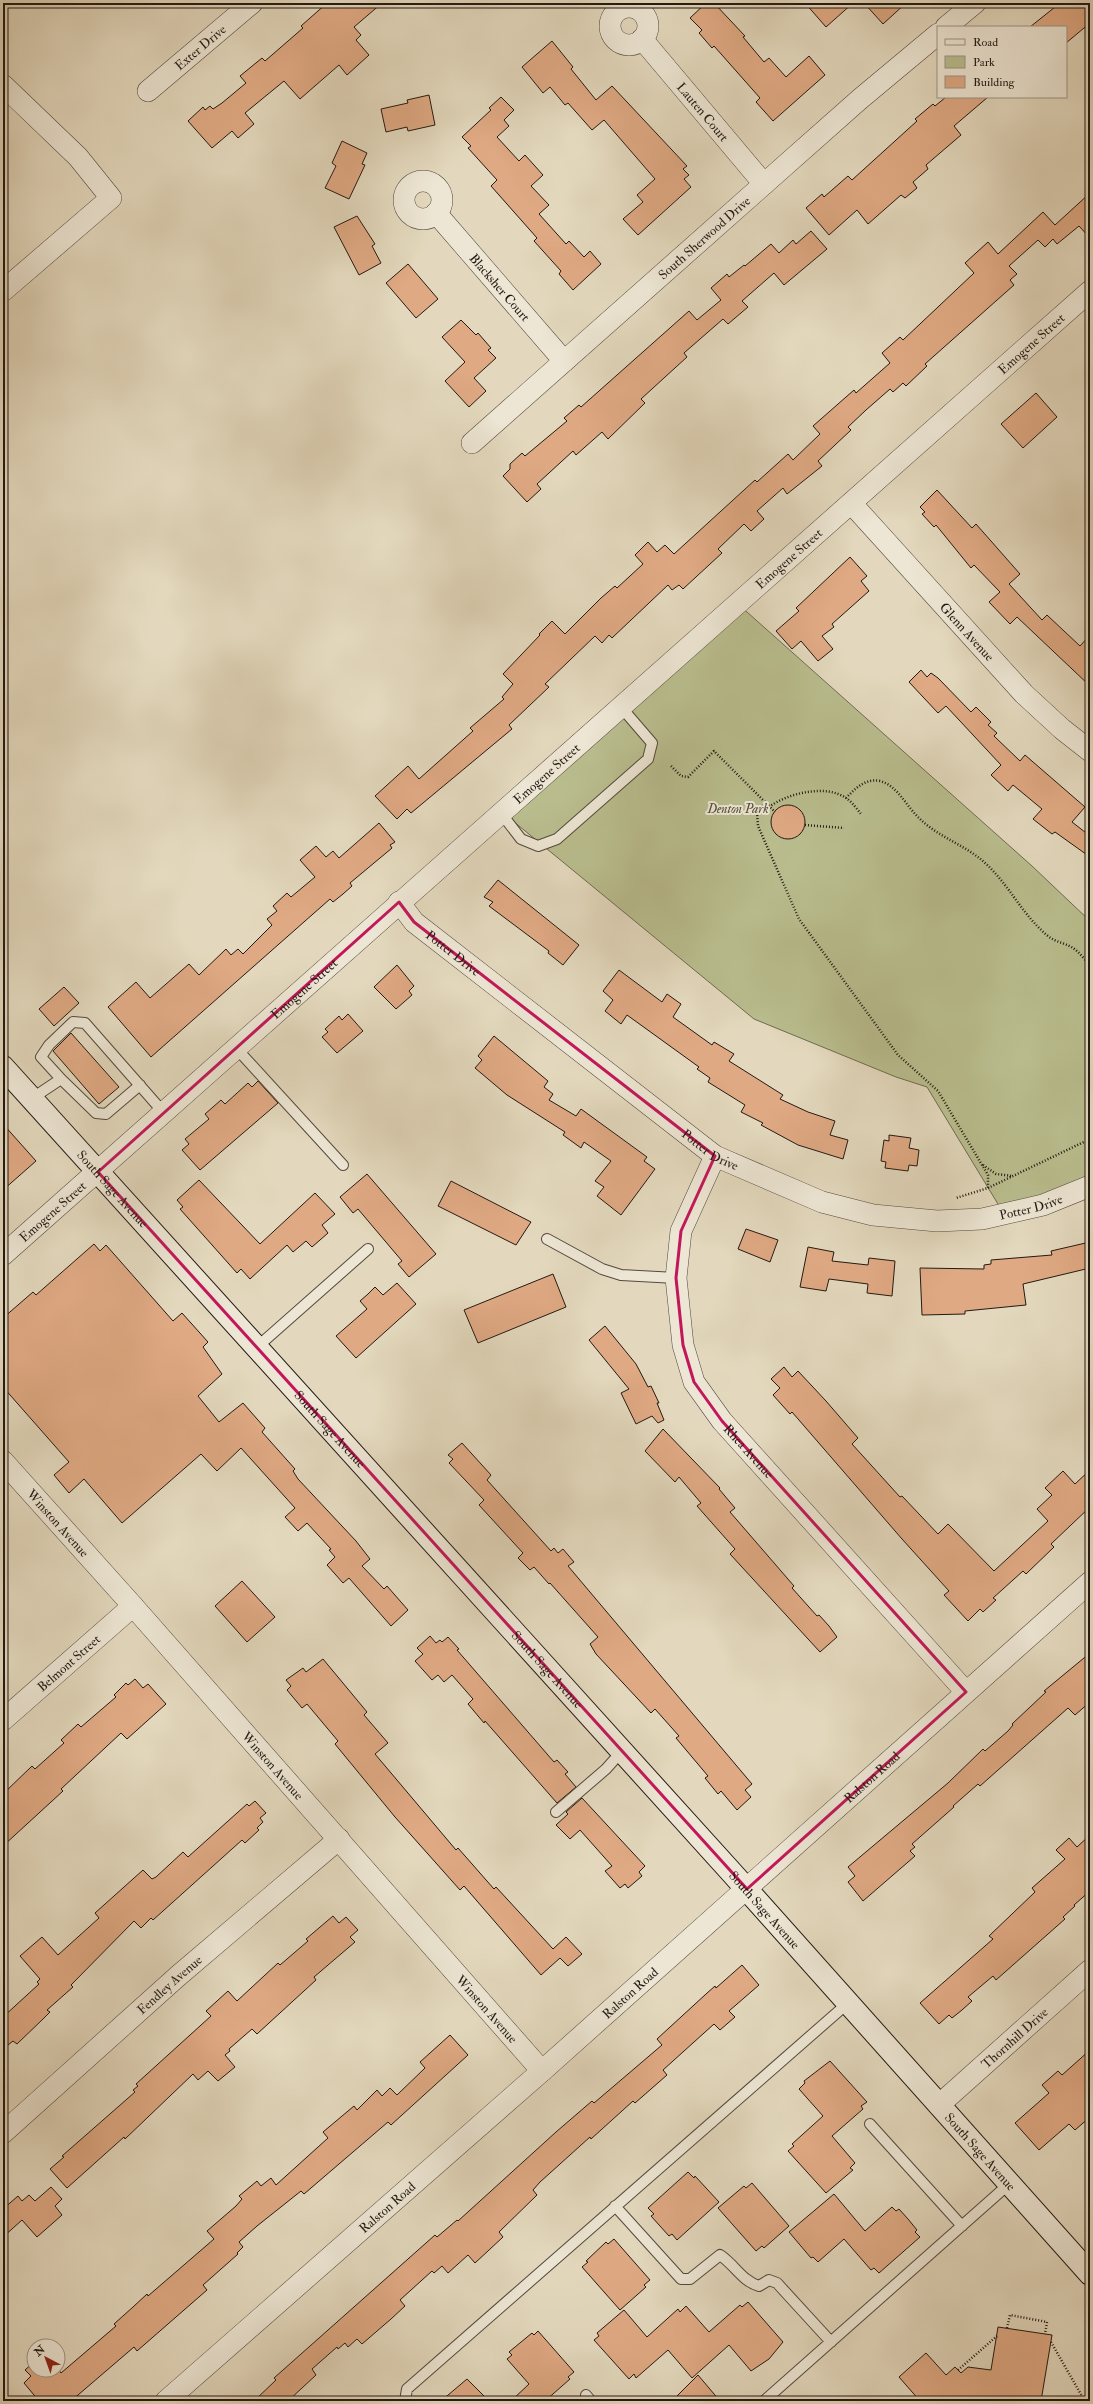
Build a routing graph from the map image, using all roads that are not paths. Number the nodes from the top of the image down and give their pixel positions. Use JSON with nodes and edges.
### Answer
{"nodes":[{"id":1,"x":252,"y":3,"type":"edge"},
{"id":2,"x":970,"y":5,"type":"edge"},
{"id":3,"x":947,"y":26,"type":"edge"},
{"id":4,"x":937,"y":35,"type":"edge"},
{"id":5,"x":642,"y":40,"type":"dead end"},
{"id":6,"x":3,"y":85,"type":"edge"},
{"id":7,"x":148,"y":91,"type":"dead end"},
{"id":8,"x":764,"y":184,"type":"junction"},
{"id":9,"x":436,"y":213,"type":"dead end"},
{"id":10,"x":3,"y":291,"type":"edge"},
{"id":11,"x":1090,"y":291,"type":"edge"},
{"id":12,"x":564,"y":361,"type":"junction"},
{"id":13,"x":472,"y":443,"type":"dead end"},
{"id":14,"x":852,"y":504,"type":"junction"},
{"id":15,"x":621,"y":707,"type":"junction"},
{"id":16,"x":1090,"y":751,"type":"edge"},
{"id":17,"x":501,"y":813,"type":"junction"},
{"id":18,"x":399,"y":902,"type":"junction"},
{"id":19,"x":236,"y":1048,"type":"junction"},
{"id":20,"x":3,"y":1067,"type":"edge"},
{"id":21,"x":61,"y":1079,"type":"junction"},
{"id":22,"x":140,"y":1085,"type":"junction"},
{"id":23,"x":31,"y":1099,"type":"junction"},
{"id":24,"x":164,"y":1113,"type":"junction"},
{"id":25,"x":715,"y":1156,"type":"junction"},
{"id":26,"x":343,"y":1165,"type":"dead end"},
{"id":27,"x":98,"y":1172,"type":"junction"},
{"id":28,"x":1090,"y":1186,"type":"edge"},
{"id":29,"x":547,"y":1239,"type":"dead end"},
{"id":30,"x":368,"y":1250,"type":"dead end"},
{"id":31,"x":3,"y":1255,"type":"edge"},
{"id":32,"x":676,"y":1278,"type":"junction"},
{"id":33,"x":256,"y":1348,"type":"junction"},
{"id":34,"x":3,"y":1462,"type":"edge"},
{"id":35,"x":1090,"y":1582,"type":"edge"},
{"id":36,"x":133,"y":1606,"type":"junction"},
{"id":37,"x":966,"y":1692,"type":"junction"},
{"id":38,"x":3,"y":1720,"type":"edge"},
{"id":39,"x":622,"y":1751,"type":"junction"},
{"id":40,"x":556,"y":1812,"type":"dead end"},
{"id":41,"x":338,"y":1839,"type":"junction"},
{"id":42,"x":747,"y":1889,"type":"junction"},
{"id":43,"x":1090,"y":1970,"type":"edge"},
{"id":44,"x":848,"y":2003,"type":"junction"},
{"id":45,"x":542,"y":2071,"type":"junction"},
{"id":46,"x":939,"y":2105,"type":"junction"},
{"id":47,"x":870,"y":2124,"type":"dead end"},
{"id":48,"x":3,"y":2133,"type":"edge"},
{"id":49,"x":1009,"y":2184,"type":"junction"},
{"id":50,"x":615,"y":2206,"type":"junction"},
{"id":51,"x":962,"y":2226,"type":"junction"},
{"id":52,"x":1090,"y":2274,"type":"edge"},
{"id":53,"x":831,"y":2342,"type":"junction"},
{"id":54,"x":166,"y":2401,"type":"edge"},
{"id":55,"x":405,"y":2401,"type":"edge"},
{"id":56,"x":764,"y":2401,"type":"edge"}],
"edges":[{"from":1,"to":7,"type":"street","name":"Exter Drive"},
{"from":2,"to":3,"type":"street"},
{"from":4,"to":8,"type":"street","name":"South Sherwood Drive"},
{"from":5,"to":8,"type":"street","name":"Lauten Court"},
{"from":6,"to":10,"type":"street"},
{"from":8,"to":12,"type":"street","name":"South Sherwood Drive"},
{"from":9,"to":12,"type":"street","name":"Blacksher Court"},
{"from":11,"to":14,"type":"street","name":"Emogene Street"},
{"from":12,"to":13,"type":"street","name":"South Sherwood Drive"},
{"from":14,"to":15,"type":"street","name":"Emogene Street"},
{"from":14,"to":16,"type":"street","name":"Glenn Avenue"},
{"from":15,"to":17,"type":"street","name":"Emogene Street"},
{"from":15,"to":17,"type":"lane"},
{"from":17,"to":18,"type":"street","name":"Emogene Street"},
{"from":18,"to":19,"type":"street","name":"Emogene Street"},
{"from":18,"to":25,"type":"street","name":"Potter Drive"},
{"from":19,"to":24,"type":"street","name":"Emogene Street"},
{"from":19,"to":26,"type":"lane"},
{"from":20,"to":23,"type":"street","name":"South Sage Avenue"},
{"from":21,"to":22,"type":"lane"},
{"from":21,"to":22,"type":"lane"},
{"from":21,"to":23,"type":"lane"},
{"from":22,"to":24,"type":"lane"},
{"from":23,"to":27,"type":"street","name":"South Sage Avenue"},
{"from":24,"to":27,"type":"street","name":"Emogene Street"},
{"from":25,"to":28,"type":"street","name":"Potter Drive"},
{"from":25,"to":32,"type":"street","name":"Rhea Avenue"},
{"from":27,"to":31,"type":"street","name":"Emogene Street"},
{"from":27,"to":33,"type":"street","name":"South Sage Avenue"},
{"from":29,"to":32,"type":"lane"},
{"from":30,"to":33,"type":"lane"},
{"from":32,"to":37,"type":"street","name":"Rhea Avenue"},
{"from":33,"to":39,"type":"street","name":"South Sage Avenue"},
{"from":34,"to":36,"type":"street","name":"Winston Avenue"},
{"from":35,"to":37,"type":"street","name":"Ralston Road"},
{"from":36,"to":38,"type":"street","name":"Belmont Street"},
{"from":36,"to":41,"type":"street","name":"Winston Avenue"},
{"from":37,"to":42,"type":"street","name":"Ralston Road"},
{"from":39,"to":40,"type":"lane"},
{"from":39,"to":42,"type":"street","name":"South Sage Avenue"},
{"from":41,"to":45,"type":"street","name":"Winston Avenue"},
{"from":41,"to":48,"type":"street","name":"Fendley Avenue"},
{"from":42,"to":44,"type":"street","name":"South Sage Avenue"},
{"from":42,"to":45,"type":"street","name":"Ralston Road"},
{"from":43,"to":46,"type":"street","name":"Thornhill Drive"},
{"from":44,"to":46,"type":"street","name":"South Sage Avenue"},
{"from":44,"to":50,"type":"lane"},
{"from":45,"to":54,"type":"street","name":"Ralston Road"},
{"from":46,"to":49,"type":"street","name":"South Sage Avenue"},
{"from":47,"to":51,"type":"lane"},
{"from":49,"to":51,"type":"lane"},
{"from":49,"to":52,"type":"street","name":"South Sage Avenue"},
{"from":50,"to":53,"type":"lane"},
{"from":50,"to":55,"type":"lane"},
{"from":51,"to":53,"type":"lane"},
{"from":53,"to":56,"type":"lane"}]}
